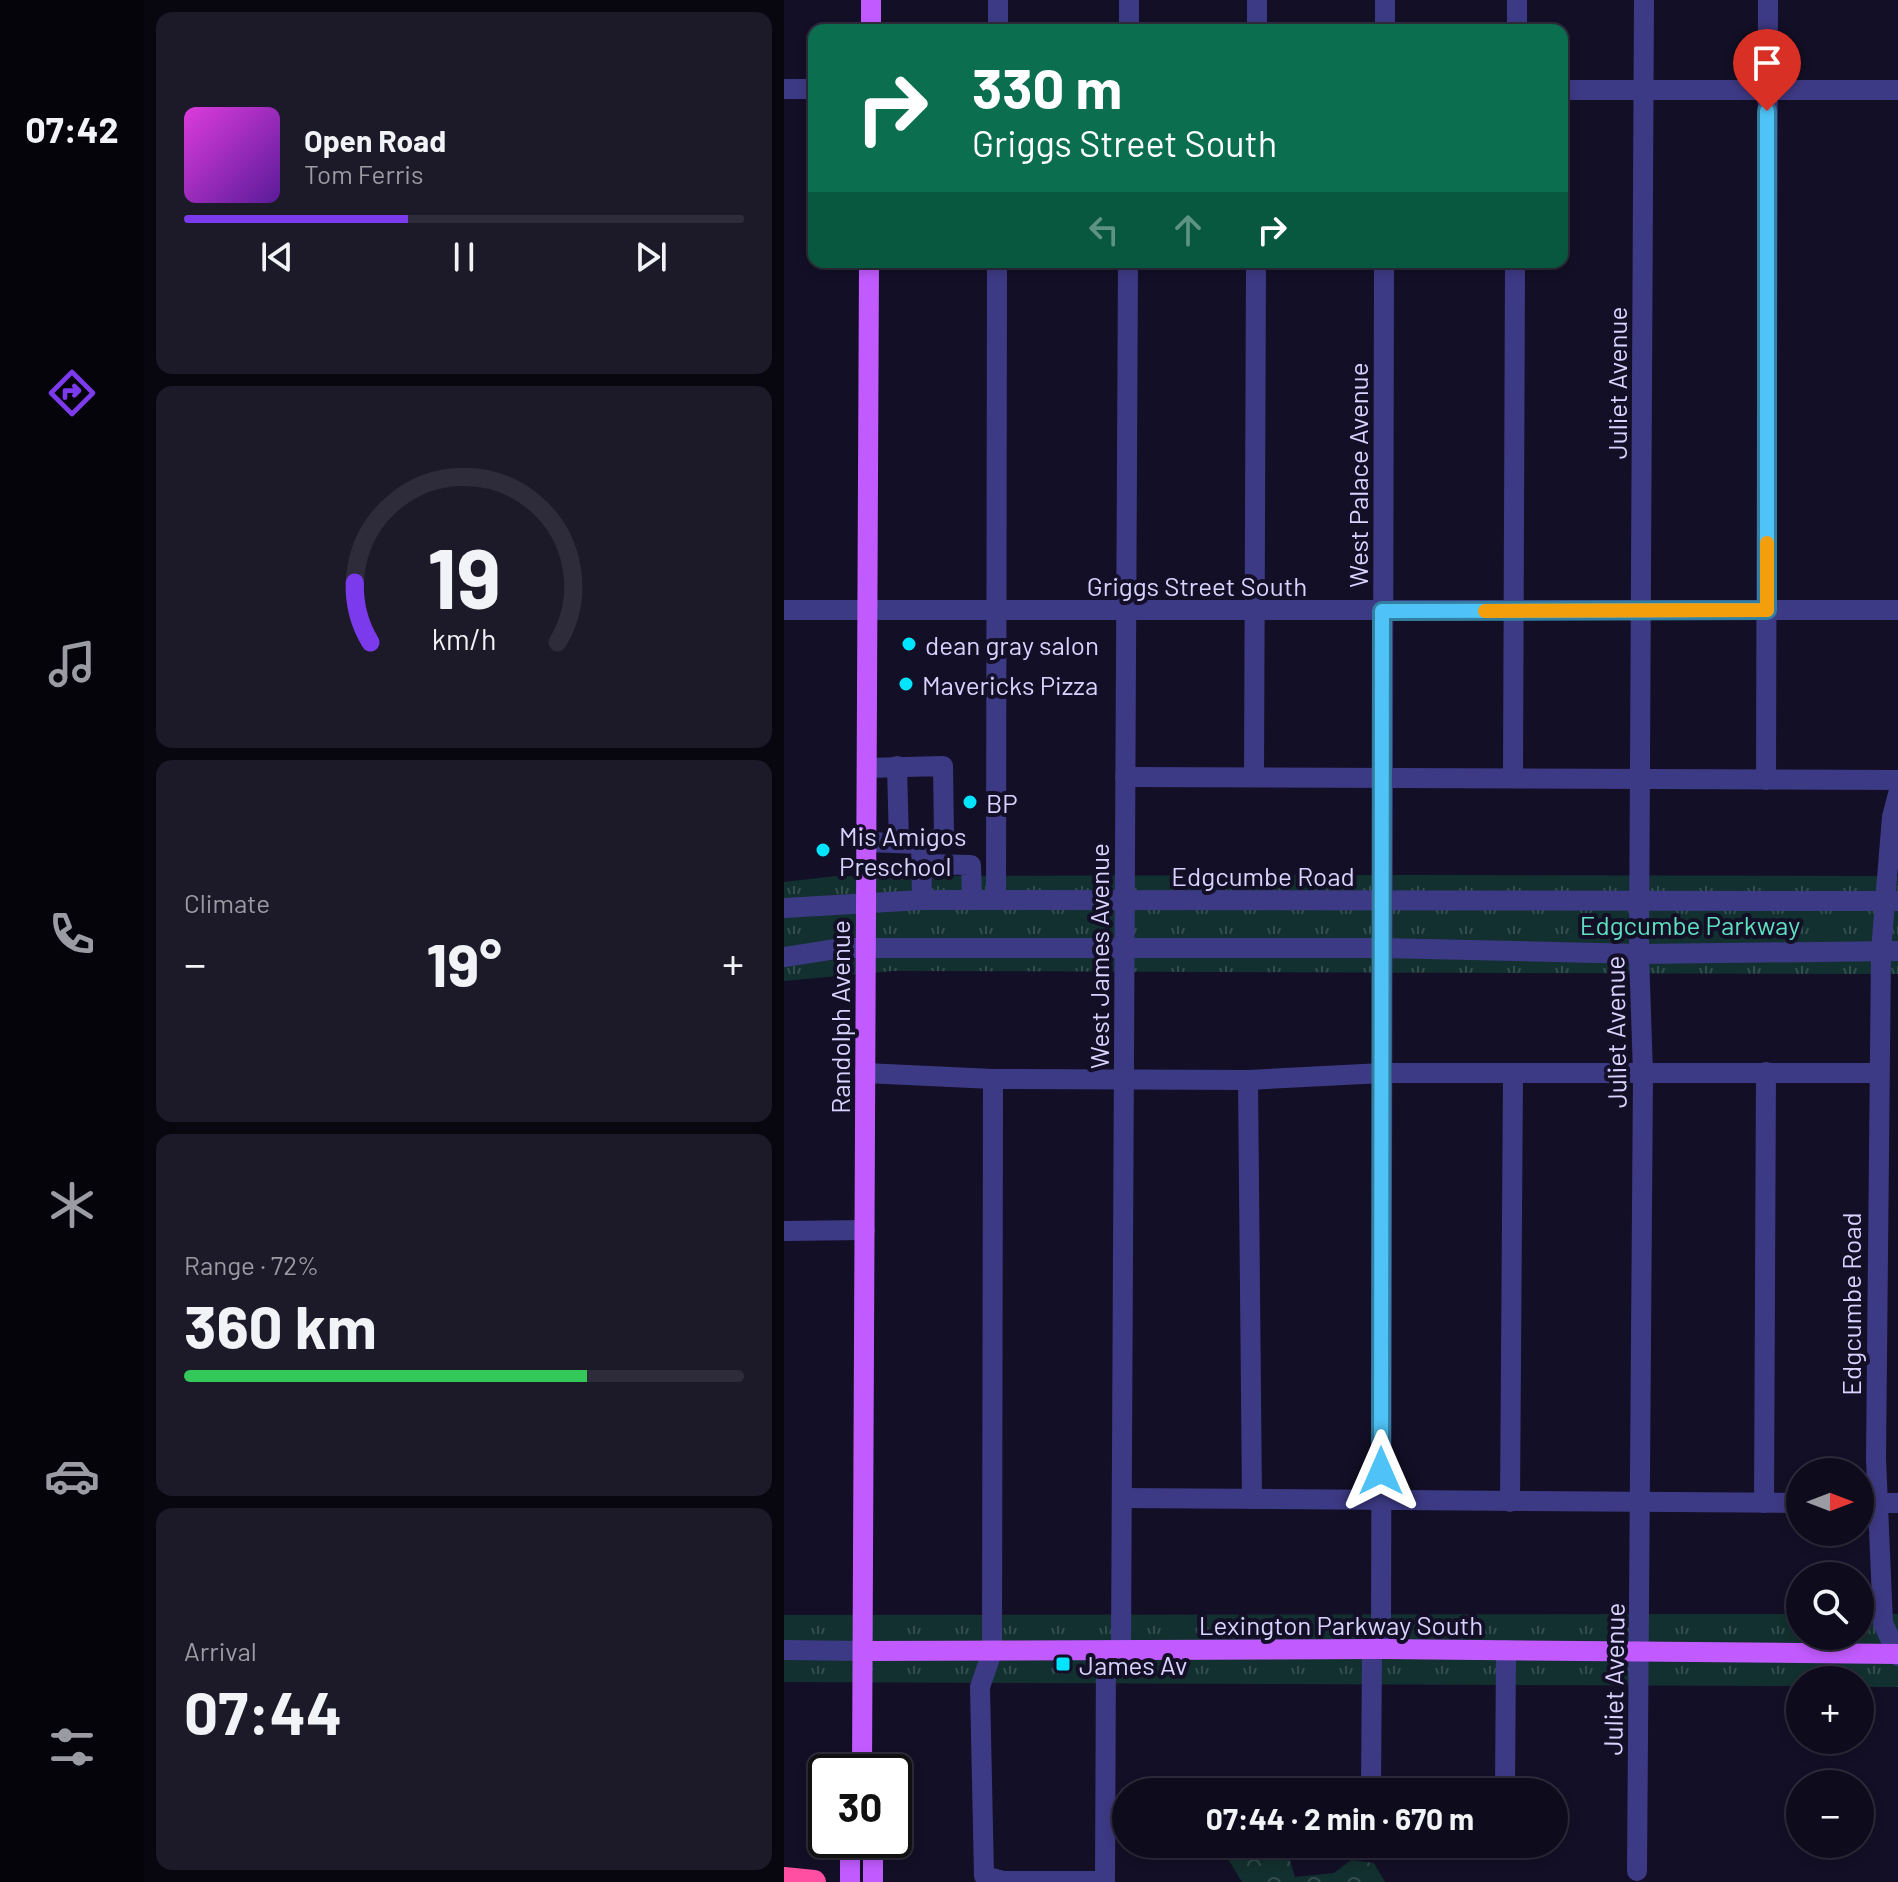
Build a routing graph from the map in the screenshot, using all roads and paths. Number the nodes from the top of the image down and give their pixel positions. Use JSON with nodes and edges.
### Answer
{"nodes":[{"id":1,"x":871,"y":0,"type":"edge"},
{"id":2,"x":998,"y":0,"type":"edge"},
{"id":3,"x":1129,"y":0,"type":"edge"},
{"id":4,"x":1257,"y":0,"type":"edge"},
{"id":5,"x":1385,"y":0,"type":"edge"},
{"id":6,"x":1517,"y":0,"type":"edge"},
{"id":7,"x":1644,"y":0,"type":"edge"},
{"id":8,"x":1768,"y":0,"type":"edge"},
{"id":9,"x":871,"y":24,"type":"edge"},
{"id":10,"x":998,"y":24,"type":"edge"},
{"id":11,"x":1129,"y":24,"type":"edge"},
{"id":12,"x":1257,"y":24,"type":"edge"},
{"id":13,"x":1385,"y":24,"type":"edge"},
{"id":14,"x":1517,"y":24,"type":"edge"},
{"id":15,"x":784,"y":89,"type":"edge"},
{"id":16,"x":808,"y":89,"type":"edge"},
{"id":17,"x":1568,"y":90,"type":"edge"},
{"id":18,"x":1644,"y":90,"type":"junction"},
{"id":19,"x":1767,"y":90,"type":"junction"},
{"id":20,"x":1898,"y":90,"type":"edge"},
{"id":21,"x":869,"y":268,"type":"edge"},
{"id":22,"x":997,"y":268,"type":"edge"},
{"id":23,"x":1128,"y":268,"type":"edge"},
{"id":24,"x":1256,"y":268,"type":"edge"},
{"id":25,"x":1384,"y":268,"type":"edge"},
{"id":26,"x":1515,"y":268,"type":"edge"},
{"id":27,"x":784,"y":610,"type":"edge"},
{"id":28,"x":868,"y":610,"type":"junction"},
{"id":29,"x":995,"y":610,"type":"junction"},
{"id":30,"x":1126,"y":610,"type":"junction"},
{"id":31,"x":1767,"y":610,"type":"junction"},
{"id":32,"x":1898,"y":610,"type":"edge"},
{"id":33,"x":1254,"y":611,"type":"junction"},
{"id":34,"x":1382,"y":611,"type":"junction"},
{"id":35,"x":1512,"y":611,"type":"junction"},
{"id":36,"x":1641,"y":611,"type":"junction"},
{"id":37,"x":897,"y":766,"type":"junction"},
{"id":38,"x":867,"y":768,"type":"junction"},
{"id":39,"x":1381,"y":776,"type":"junction"},
{"id":40,"x":1125,"y":777,"type":"junction"},
{"id":41,"x":1254,"y":777,"type":"junction"},
{"id":42,"x":1513,"y":778,"type":"junction"},
{"id":43,"x":1640,"y":780,"type":"junction"},
{"id":44,"x":1766,"y":780,"type":"junction"},
{"id":45,"x":1898,"y":780,"type":"edge"},
{"id":46,"x":1898,"y":794,"type":"edge"},
{"id":47,"x":866,"y":842,"type":"junction"},
{"id":48,"x":899,"y":843,"type":"junction"},
{"id":49,"x":922,"y":854,"type":"junction"},
{"id":50,"x":922,"y":900,"type":"junction"},
{"id":51,"x":972,"y":900,"type":"junction"},
{"id":52,"x":996,"y":900,"type":"junction"},
{"id":53,"x":1125,"y":900,"type":"junction"},
{"id":54,"x":1640,"y":900,"type":"junction"},
{"id":55,"x":1382,"y":901,"type":"junction"},
{"id":56,"x":1892,"y":901,"type":"edge"},
{"id":57,"x":866,"y":902,"type":"junction"},
{"id":58,"x":784,"y":908,"type":"edge"},
{"id":59,"x":866,"y":948,"type":"junction"},
{"id":60,"x":1382,"y":948,"type":"junction"},
{"id":61,"x":1124,"y":949,"type":"junction"},
{"id":62,"x":1889,"y":951,"type":"edge"},
{"id":63,"x":1639,"y":954,"type":"junction"},
{"id":64,"x":784,"y":957,"type":"edge"},
{"id":65,"x":1766,"y":1072,"type":"junction"},
{"id":66,"x":865,"y":1073,"type":"junction"},
{"id":67,"x":1383,"y":1073,"type":"junction"},
{"id":68,"x":1643,"y":1073,"type":"junction"},
{"id":69,"x":1878,"y":1073,"type":"junction"},
{"id":70,"x":1513,"y":1074,"type":"junction"},
{"id":71,"x":993,"y":1079,"type":"junction"},
{"id":72,"x":1124,"y":1080,"type":"junction"},
{"id":73,"x":1248,"y":1080,"type":"junction"},
{"id":74,"x":865,"y":1230,"type":"junction"},
{"id":75,"x":784,"y":1231,"type":"edge"},
{"id":76,"x":1122,"y":1498,"type":"junction"},
{"id":77,"x":1252,"y":1499,"type":"junction"},
{"id":78,"x":1381,"y":1501,"type":"junction"},
{"id":79,"x":1510,"y":1502,"type":"junction"},
{"id":80,"x":1641,"y":1503,"type":"junction"},
{"id":81,"x":1764,"y":1503,"type":"junction"},
{"id":82,"x":1786,"y":1503,"type":"edge"},
{"id":83,"x":1879,"y":1503,"type":"edge"},
{"id":84,"x":1376,"y":1649,"type":"junction"},
{"id":85,"x":784,"y":1650,"type":"edge"},
{"id":86,"x":1114,"y":1650,"type":"junction"},
{"id":87,"x":1506,"y":1650,"type":"junction"},
{"id":88,"x":863,"y":1651,"type":"junction"},
{"id":89,"x":1640,"y":1651,"type":"junction"},
{"id":90,"x":992,"y":1652,"type":"junction"},
{"id":91,"x":1898,"y":1655,"type":"edge"},
{"id":92,"x":862,"y":1754,"type":"edge"},
{"id":93,"x":1371,"y":1778,"type":"edge"},
{"id":94,"x":1505,"y":1778,"type":"edge"},
{"id":95,"x":850,"y":1858,"type":"edge"},
{"id":96,"x":873,"y":1858,"type":"edge"},
{"id":97,"x":1637,"y":1871,"type":"dead end"},
{"id":98,"x":784,"y":1879,"type":"edge"},
{"id":99,"x":814,"y":1882,"type":"edge"},
{"id":100,"x":850,"y":1882,"type":"edge"},
{"id":101,"x":873,"y":1882,"type":"edge"},
{"id":102,"x":1105,"y":1882,"type":"edge"}],
"edges":[{"from":1,"to":9,"type":"main road"},
{"from":2,"to":10,"type":"street"},
{"from":3,"to":11,"type":"street"},
{"from":4,"to":12,"type":"street"},
{"from":5,"to":13,"type":"street"},
{"from":6,"to":14,"type":"street"},
{"from":7,"to":18,"type":"street","name":"Juliet Avenue"},
{"from":8,"to":19,"type":"street"},
{"from":15,"to":16,"type":"street"},
{"from":17,"to":18,"type":"street"},
{"from":18,"to":19,"type":"street"},
{"from":18,"to":36,"type":"street","name":"Juliet Avenue"},
{"from":19,"to":20,"type":"street"},
{"from":19,"to":31,"type":"street"},
{"from":21,"to":28,"type":"main road","name":"Randolph Avenue"},
{"from":22,"to":29,"type":"street"},
{"from":23,"to":30,"type":"street","name":"West James Avenue"},
{"from":24,"to":33,"type":"street"},
{"from":25,"to":34,"type":"street","name":"West Palace Avenue"},
{"from":26,"to":35,"type":"street"},
{"from":27,"to":28,"type":"street","name":"Griggs Street South"},
{"from":28,"to":29,"type":"street","name":"Griggs Street South"},
{"from":28,"to":38,"type":"main road","name":"Randolph Avenue"},
{"from":29,"to":30,"type":"street","name":"Griggs Street South"},
{"from":29,"to":52,"type":"street"},
{"from":30,"to":33,"type":"street","name":"Griggs Street South"},
{"from":30,"to":40,"type":"street","name":"West James Avenue"},
{"from":31,"to":32,"type":"street","name":"Griggs Street South"},
{"from":31,"to":36,"type":"street","name":"Griggs Street South"},
{"from":31,"to":44,"type":"street"},
{"from":33,"to":34,"type":"street","name":"Griggs Street South"},
{"from":33,"to":41,"type":"street"},
{"from":34,"to":35,"type":"street","name":"Griggs Street South"},
{"from":34,"to":39,"type":"street","name":"West Palace Avenue"},
{"from":35,"to":36,"type":"street","name":"Griggs Street South"},
{"from":35,"to":42,"type":"street"},
{"from":36,"to":43,"type":"street","name":"Juliet Avenue"},
{"from":37,"to":38,"type":"street"},
{"from":37,"to":48,"type":"street"},
{"from":37,"to":49,"type":"street"},
{"from":38,"to":47,"type":"main road","name":"Randolph Avenue"},
{"from":39,"to":41,"type":"street"},
{"from":39,"to":42,"type":"street"},
{"from":39,"to":55,"type":"street","name":"West Palace Avenue"},
{"from":40,"to":41,"type":"street"},
{"from":40,"to":53,"type":"street","name":"West James Avenue"},
{"from":42,"to":43,"type":"street"},
{"from":43,"to":44,"type":"street"},
{"from":43,"to":54,"type":"street","name":"Juliet Avenue"},
{"from":44,"to":45,"type":"street"},
{"from":46,"to":56,"type":"street"},
{"from":47,"to":48,"type":"street"},
{"from":47,"to":57,"type":"main road","name":"Randolph Avenue"},
{"from":48,"to":49,"type":"street"},
{"from":49,"to":50,"type":"street"},
{"from":49,"to":51,"type":"street"},
{"from":50,"to":51,"type":"street","name":"Edgcumbe Road"},
{"from":50,"to":57,"type":"street","name":"Edgcumbe Road"},
{"from":51,"to":52,"type":"street","name":"Edgcumbe Road"},
{"from":52,"to":53,"type":"street","name":"Edgcumbe Road"},
{"from":53,"to":55,"type":"street","name":"Edgcumbe Road"},
{"from":53,"to":61,"type":"street","name":"West James Avenue"},
{"from":54,"to":55,"type":"street","name":"Edgcumbe Road"},
{"from":54,"to":56,"type":"street","name":"Edgcumbe Road"},
{"from":54,"to":63,"type":"street","name":"Juliet Avenue"},
{"from":55,"to":60,"type":"street","name":"West Palace Avenue"},
{"from":56,"to":62,"type":"street","name":"Edgcumbe Road"},
{"from":57,"to":58,"type":"street","name":"Edgcumbe Road"},
{"from":57,"to":59,"type":"main road","name":"Randolph Avenue"},
{"from":59,"to":61,"type":"street"},
{"from":59,"to":64,"type":"street"},
{"from":59,"to":66,"type":"main road","name":"Randolph Avenue"},
{"from":60,"to":61,"type":"street"},
{"from":60,"to":63,"type":"street"},
{"from":60,"to":67,"type":"street","name":"West Palace Avenue"},
{"from":61,"to":72,"type":"street","name":"West James Avenue"},
{"from":62,"to":63,"type":"street"},
{"from":62,"to":69,"type":"street","name":"Edgcumbe Road"},
{"from":63,"to":68,"type":"street","name":"Juliet Avenue"},
{"from":65,"to":68,"type":"street"},
{"from":65,"to":69,"type":"street"},
{"from":65,"to":81,"type":"street"},
{"from":66,"to":71,"type":"street"},
{"from":66,"to":74,"type":"main road","name":"Randolph Avenue"},
{"from":67,"to":70,"type":"street"},
{"from":67,"to":73,"type":"street"},
{"from":67,"to":78,"type":"street","name":"West Palace Avenue"},
{"from":68,"to":70,"type":"street"},
{"from":68,"to":80,"type":"street","name":"Juliet Avenue"},
{"from":69,"to":83,"type":"street","name":"Edgcumbe Road"},
{"from":70,"to":79,"type":"street"},
{"from":71,"to":72,"type":"street"},
{"from":71,"to":90,"type":"street"},
{"from":72,"to":73,"type":"street"},
{"from":72,"to":76,"type":"street","name":"West James Avenue"},
{"from":73,"to":77,"type":"street"},
{"from":74,"to":75,"type":"street"},
{"from":74,"to":88,"type":"main road","name":"Randolph Avenue"},
{"from":76,"to":77,"type":"street"},
{"from":76,"to":86,"type":"street","name":"West James Avenue"},
{"from":77,"to":78,"type":"street"},
{"from":78,"to":79,"type":"street"},
{"from":78,"to":84,"type":"street","name":"West Palace Avenue"},
{"from":79,"to":80,"type":"street"},
{"from":80,"to":81,"type":"street"},
{"from":80,"to":89,"type":"street","name":"Juliet Avenue"},
{"from":81,"to":82,"type":"street"},
{"from":83,"to":91,"type":"street","name":"Edgcumbe Road"},
{"from":84,"to":86,"type":"main road","name":"Lexington Parkway South"},
{"from":84,"to":87,"type":"main road","name":"Lexington Parkway South"},
{"from":84,"to":93,"type":"street","name":"West Palace Avenue"},
{"from":85,"to":88,"type":"street","name":"Lexington Parkway South"},
{"from":86,"to":90,"type":"main road","name":"Lexington Parkway South"},
{"from":86,"to":102,"type":"street","name":"West James Avenue"},
{"from":87,"to":89,"type":"main road","name":"Lexington Parkway South"},
{"from":87,"to":94,"type":"street"},
{"from":88,"to":90,"type":"main road","name":"Lexington Parkway South"},
{"from":88,"to":92,"type":"main road","name":"Randolph Avenue"},
{"from":89,"to":91,"type":"main road","name":"Lexington Parkway South"},
{"from":89,"to":97,"type":"street","name":"Juliet Avenue"},
{"from":90,"to":102,"type":"street"},
{"from":95,"to":100,"type":"main road"},
{"from":96,"to":101,"type":"main road"},
{"from":98,"to":99,"type":"highway"}]}
